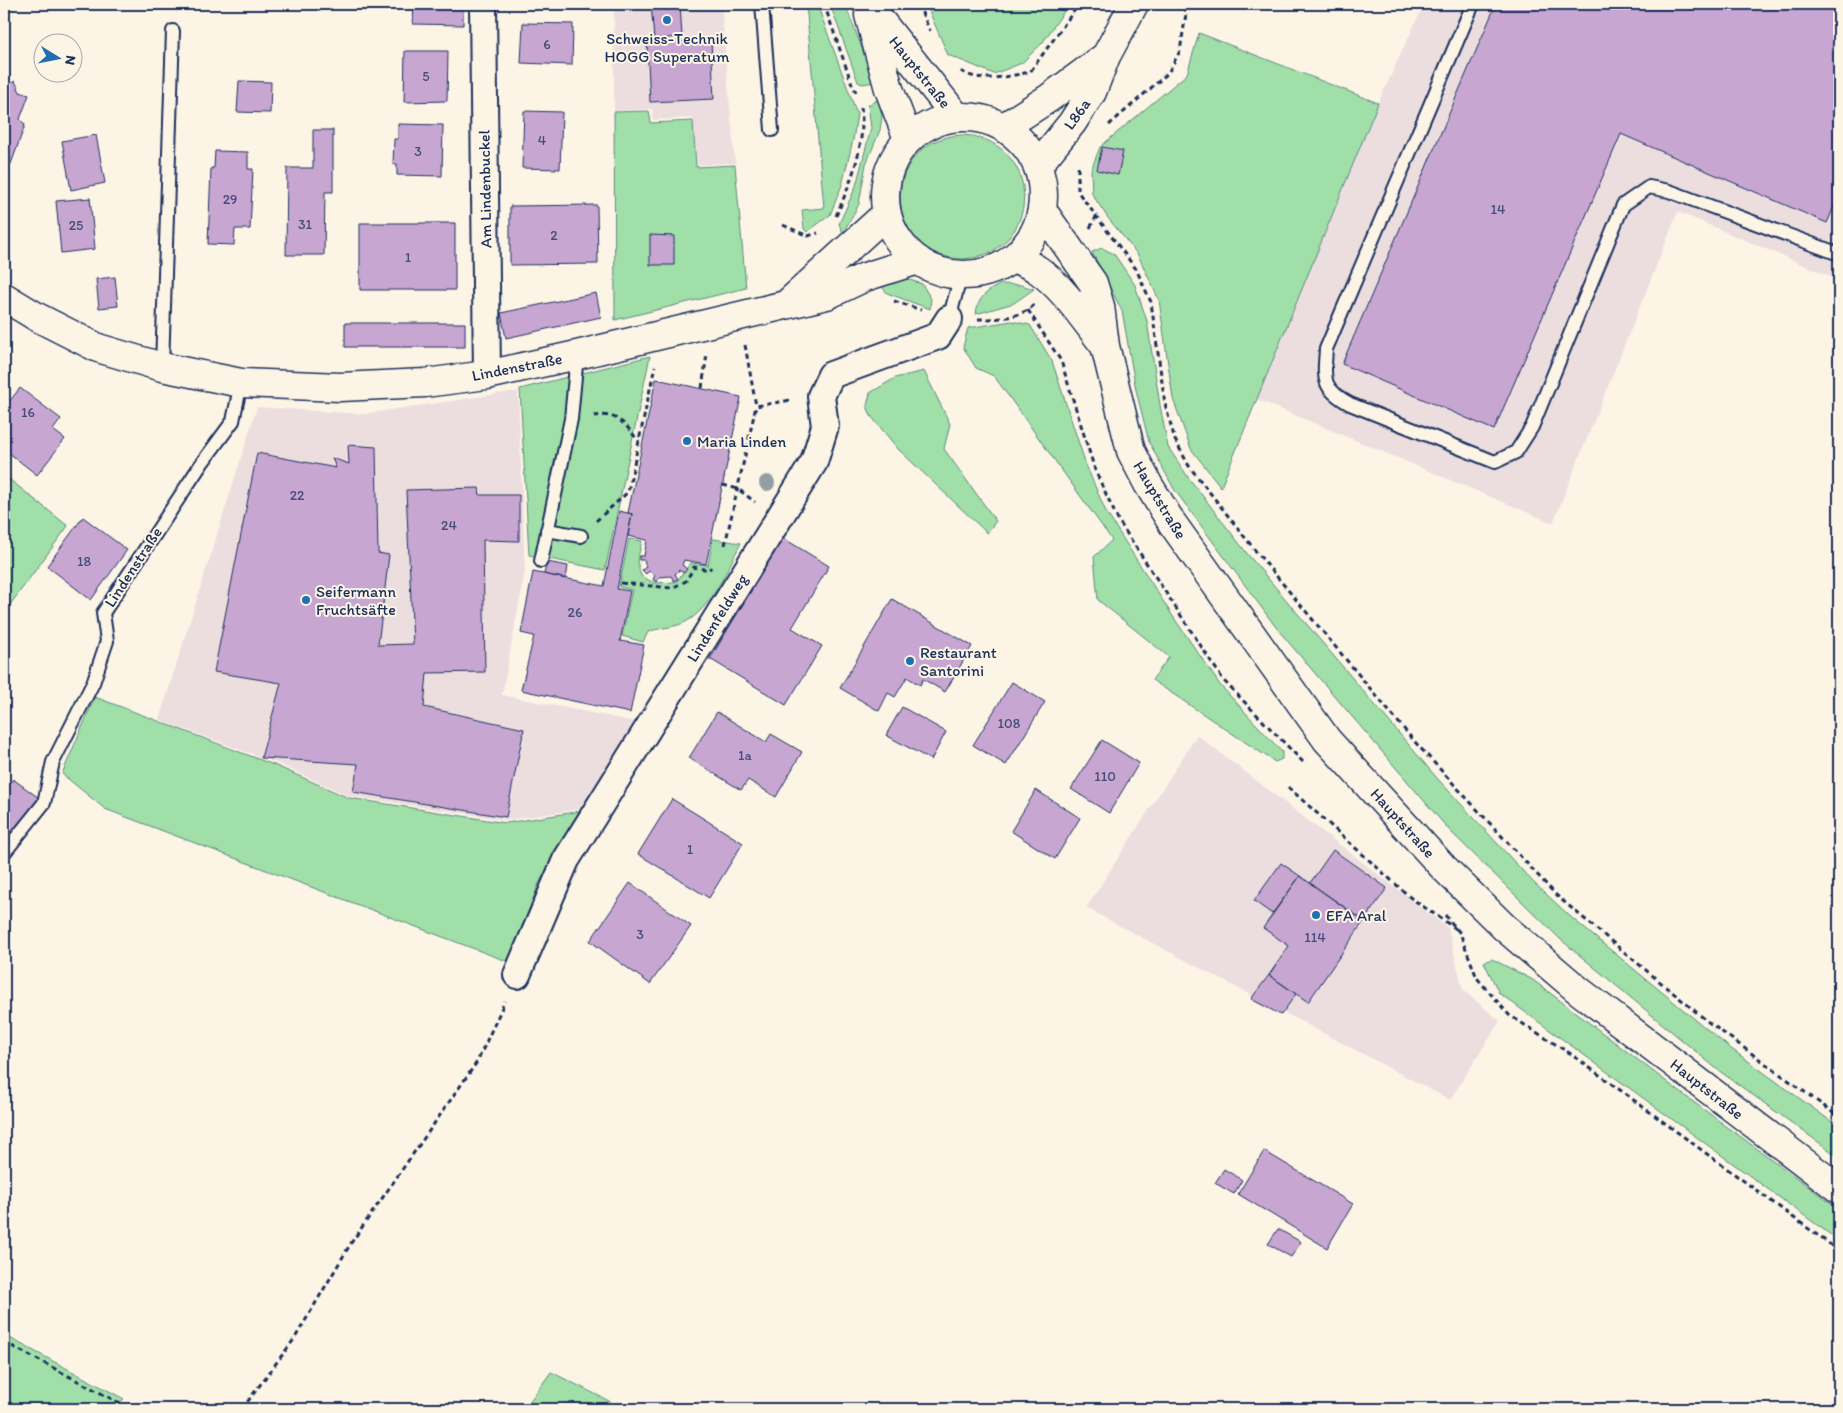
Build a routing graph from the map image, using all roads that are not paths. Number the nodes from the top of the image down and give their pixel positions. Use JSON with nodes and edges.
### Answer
{"nodes":[{"id":1,"x":483,"y":4,"type":"edge"},
{"id":2,"x":762,"y":4,"type":"edge"},
{"id":3,"x":866,"y":4,"type":"edge"},
{"id":4,"x":1134,"y":4,"type":"edge"},
{"id":5,"x":1473,"y":4,"type":"edge"},
{"id":6,"x":173,"y":31,"type":"dead end"},
{"id":7,"x":1106,"y":56,"type":"junction"},
{"id":8,"x":956,"y":116,"type":"junction"},
{"id":9,"x":1004,"y":127,"type":"junction"},
{"id":10,"x":772,"y":130,"type":"dead end"},
{"id":11,"x":908,"y":139,"type":"junction"},
{"id":12,"x":1038,"y":165,"type":"junction"},
{"id":13,"x":1042,"y":210,"type":"junction"},
{"id":14,"x":886,"y":214,"type":"junction"},
{"id":15,"x":1839,"y":254,"type":"edge"},
{"id":16,"x":1014,"y":258,"type":"junction"},
{"id":17,"x":918,"y":260,"type":"junction"},
{"id":18,"x":961,"y":276,"type":"junction"},
{"id":19,"x":4,"y":297,"type":"edge"},
{"id":20,"x":788,"y":303,"type":"junction"},
{"id":21,"x":949,"y":319,"type":"joint"},
{"id":22,"x":1104,"y":346,"type":"junction"},
{"id":23,"x":577,"y":355,"type":"junction"},
{"id":24,"x":162,"y":367,"type":"junction"},
{"id":25,"x":487,"y":375,"type":"junction"},
{"id":26,"x":241,"y":383,"type":"junction"},
{"id":27,"x":547,"y":530,"type":"junction"},
{"id":28,"x":581,"y":536,"type":"road end"},
{"id":29,"x":540,"y":561,"type":"dead end"},
{"id":30,"x":4,"y":853,"type":"edge"},
{"id":31,"x":517,"y":975,"type":"road end"},
{"id":32,"x":1839,"y":1189,"type":"edge"}],
"edges":[{"from":1,"to":25,"type":"street","name":"Am Lindenbuckel"},
{"from":2,"to":10,"type":"lane"},
{"from":3,"to":8,"type":"main road","name":"Hauptstraße"},
{"from":3,"to":11,"type":"main road","name":"Hauptstraße"},
{"from":4,"to":7,"type":"main road","name":"L86a"},
{"from":5,"to":15,"type":"lane"},
{"from":6,"to":24,"type":"lane"},
{"from":7,"to":9,"type":"main road"},
{"from":7,"to":12,"type":"main road","name":"L86a"},
{"from":8,"to":9,"type":"main road"},
{"from":8,"to":11,"type":"main road"},
{"from":9,"to":12,"type":"main road"},
{"from":11,"to":14,"type":"main road"},
{"from":12,"to":13,"type":"main road"},
{"from":13,"to":16,"type":"main road"},
{"from":13,"to":22,"type":"main road","name":"Hauptstraße"},
{"from":14,"to":17,"type":"main road"},
{"from":14,"to":20,"type":"main road","name":"Lindenstraße"},
{"from":16,"to":18,"type":"main road"},
{"from":16,"to":22,"type":"main road","name":"Hauptstraße"},
{"from":17,"to":18,"type":"main road"},
{"from":17,"to":20,"type":"main road","name":"Lindenstraße"},
{"from":18,"to":21,"type":"lane"},
{"from":19,"to":24,"type":"main road","name":"Lindenstraße"},
{"from":20,"to":23,"type":"main road","name":"Lindenstraße"},
{"from":21,"to":31,"type":"street","name":"Lindenfeldweg"},
{"from":22,"to":32,"type":"main road","name":"Hauptstraße"},
{"from":23,"to":25,"type":"main road","name":"Lindenstraße"},
{"from":23,"to":27,"type":"lane"},
{"from":24,"to":26,"type":"main road","name":"Lindenstraße"},
{"from":25,"to":26,"type":"main road","name":"Lindenstraße"},
{"from":26,"to":30,"type":"lane","name":"Lindenstraße"},
{"from":27,"to":28,"type":"lane"},
{"from":27,"to":29,"type":"lane"}]}
